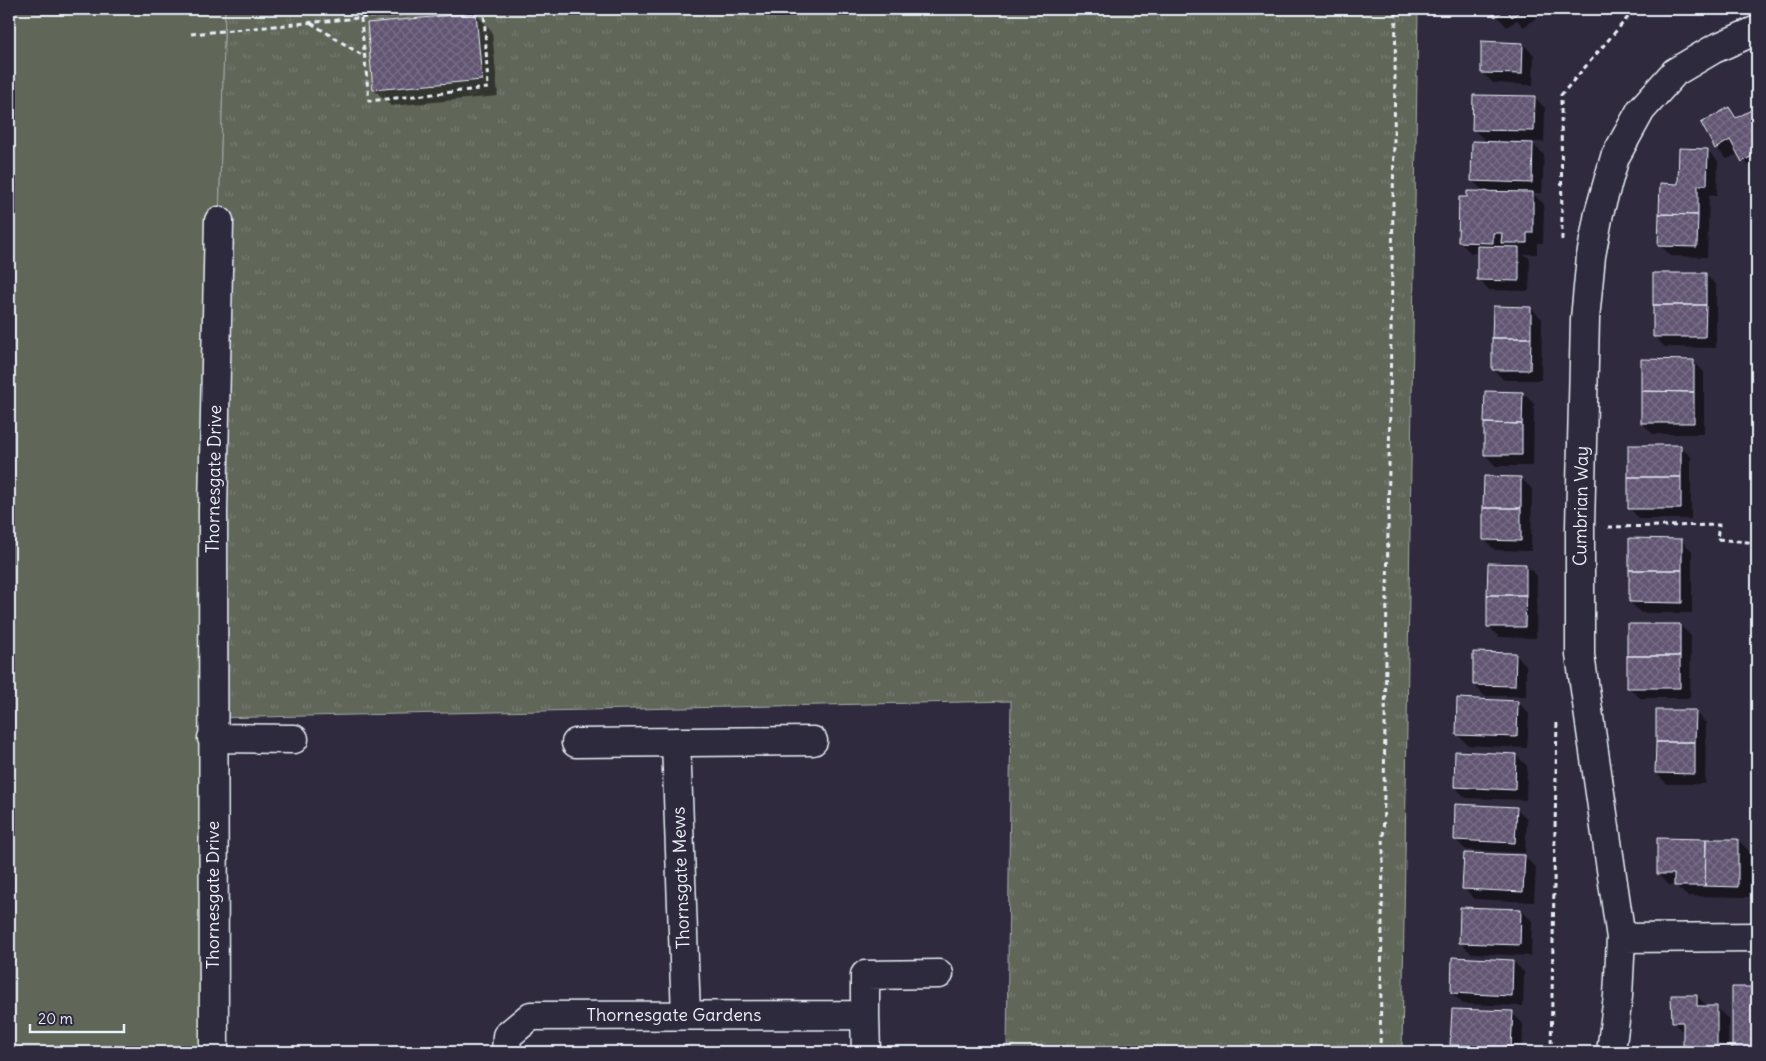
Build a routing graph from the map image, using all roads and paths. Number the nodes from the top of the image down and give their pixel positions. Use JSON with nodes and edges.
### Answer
{"nodes":[{"id":1,"x":360,"y":9,"type":"edge"},
{"id":2,"x":452,"y":9,"type":"edge"},
{"id":3,"x":484,"y":9,"type":"edge"},
{"id":4,"x":1396,"y":9,"type":"edge"},
{"id":5,"x":1635,"y":9,"type":"edge"},
{"id":6,"x":362,"y":18,"type":"junction"},
{"id":7,"x":310,"y":23,"type":"junction"},
{"id":8,"x":1757,"y":30,"type":"edge"},
{"id":9,"x":191,"y":34,"type":"dead end"},
{"id":10,"x":365,"y":58,"type":"junction"},
{"id":11,"x":219,"y":221,"type":"dead end"},
{"id":12,"x":1563,"y":243,"type":"dead end"},
{"id":13,"x":1580,"y":527,"type":"junction"},
{"id":14,"x":1757,"y":543,"type":"edge"},
{"id":15,"x":1557,"y":710,"type":"dead end"},
{"id":16,"x":212,"y":738,"type":"junction"},
{"id":17,"x":294,"y":738,"type":"dead end"},
{"id":18,"x":813,"y":741,"type":"dead end"},
{"id":19,"x":676,"y":742,"type":"junction"},
{"id":20,"x":576,"y":743,"type":"dead end"},
{"id":21,"x":1757,"y":937,"type":"edge"},
{"id":22,"x":1621,"y":938,"type":"junction"},
{"id":23,"x":940,"y":974,"type":"dead end"},
{"id":24,"x":686,"y":1015,"type":"junction"},
{"id":25,"x":865,"y":1015,"type":"junction"},
{"id":26,"x":214,"y":1052,"type":"edge"},
{"id":27,"x":506,"y":1052,"type":"edge"},
{"id":28,"x":866,"y":1052,"type":"edge"},
{"id":29,"x":1380,"y":1052,"type":"edge"},
{"id":30,"x":1550,"y":1052,"type":"edge"},
{"id":31,"x":1610,"y":1052,"type":"edge"}],
"edges":[{"from":1,"to":6,"type":"path"},
{"from":2,"to":6,"type":"path"},
{"from":3,"to":10,"type":"path"},
{"from":4,"to":29,"type":"path"},
{"from":5,"to":12,"type":"path"},
{"from":6,"to":7,"type":"path"},
{"from":6,"to":10,"type":"path"},
{"from":7,"to":9,"type":"path"},
{"from":7,"to":10,"type":"path"},
{"from":8,"to":13,"type":"street","name":"Cumbrian Way"},
{"from":11,"to":16,"type":"street","name":"Thornesgate Drive"},
{"from":13,"to":14,"type":"path"},
{"from":13,"to":22,"type":"street","name":"Cumbrian Way"},
{"from":15,"to":30,"type":"path"},
{"from":16,"to":17,"type":"street"},
{"from":16,"to":26,"type":"street","name":"Thornesgate Drive"},
{"from":18,"to":19,"type":"street"},
{"from":19,"to":20,"type":"street"},
{"from":19,"to":24,"type":"street","name":"Thornsgate Mews"},
{"from":21,"to":22,"type":"street"},
{"from":22,"to":31,"type":"street","name":"Cumbrian Way"},
{"from":23,"to":25,"type":"street"},
{"from":24,"to":25,"type":"street","name":"Thornesgate Gardens"},
{"from":24,"to":27,"type":"street","name":"Thornesgate Gardens"},
{"from":25,"to":28,"type":"street"}]}
